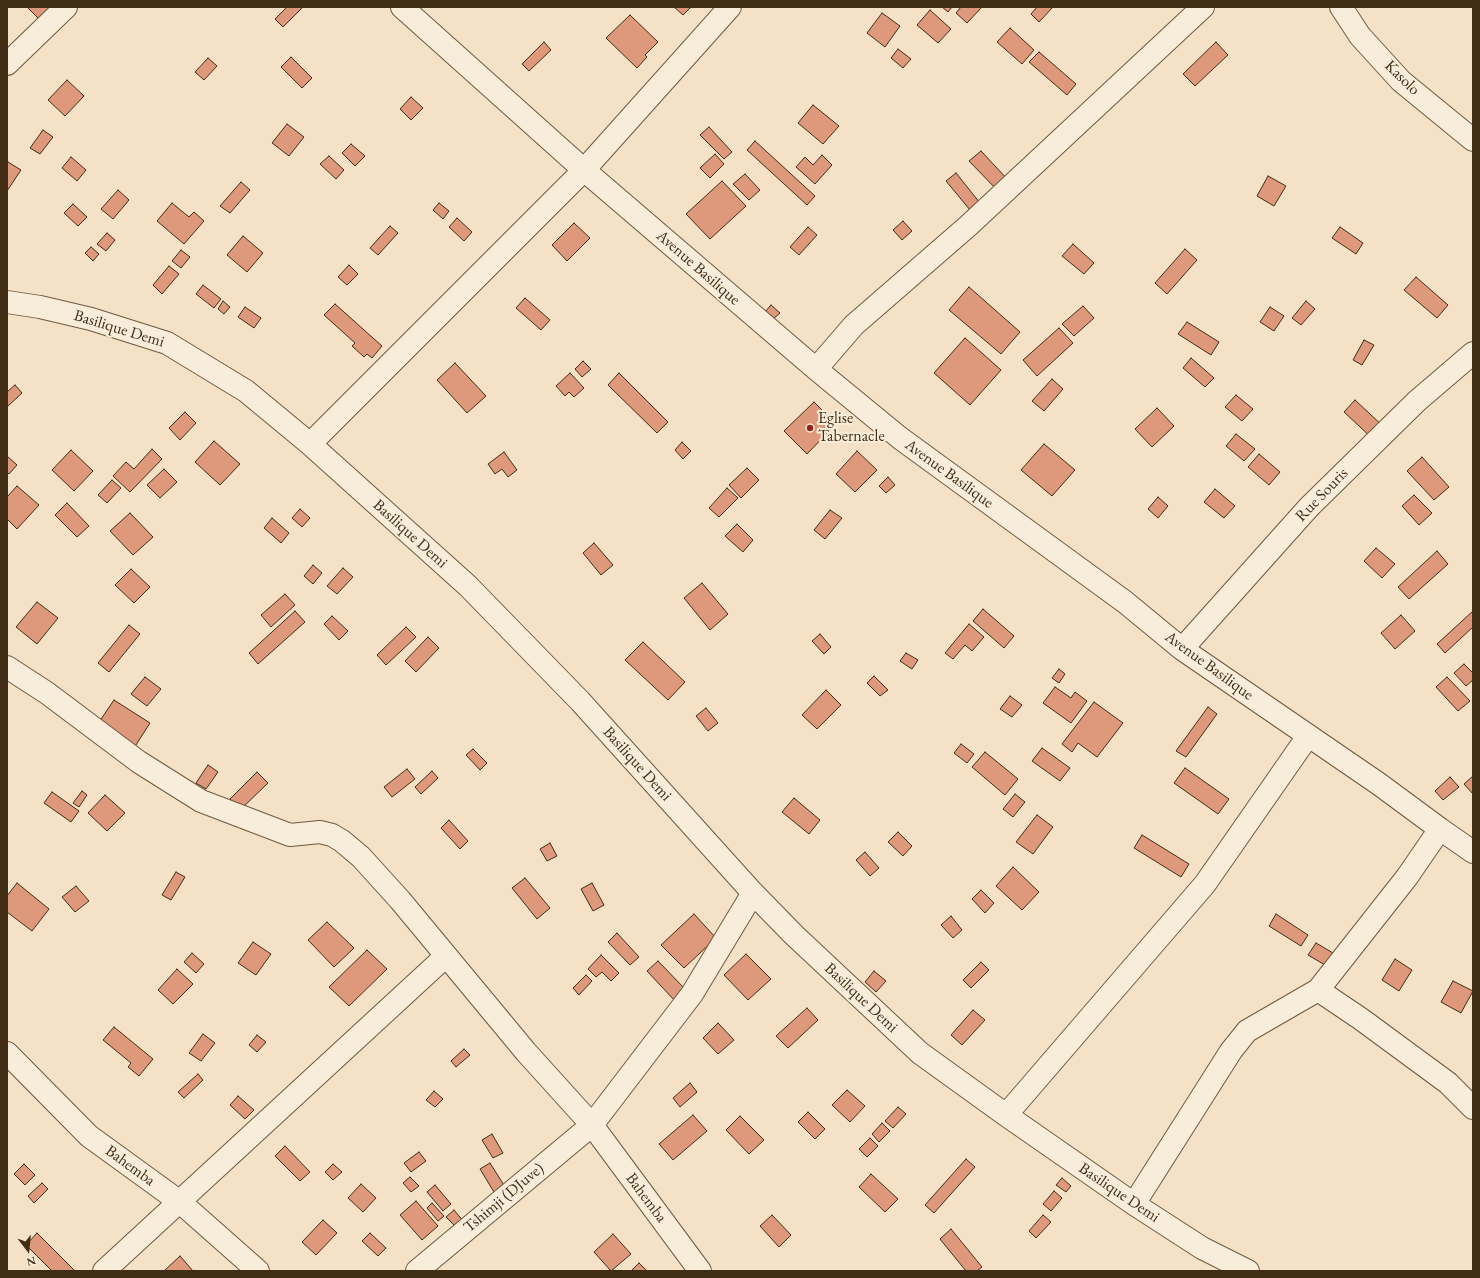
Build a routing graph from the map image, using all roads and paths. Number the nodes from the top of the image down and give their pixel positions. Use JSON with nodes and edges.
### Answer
{"nodes":[{"id":1,"x":66,"y":7,"type":"edge"},
{"id":2,"x":402,"y":7,"type":"edge"},
{"id":3,"x":730,"y":7,"type":"edge"},
{"id":4,"x":1203,"y":7,"type":"edge"},
{"id":5,"x":1341,"y":7,"type":"edge"},
{"id":6,"x":7,"y":64,"type":"edge"},
{"id":7,"x":1473,"y":140,"type":"edge"},
{"id":8,"x":584,"y":170,"type":"junction"},
{"id":9,"x":7,"y":302,"type":"edge"},
{"id":10,"x":1473,"y":353,"type":"edge"},
{"id":11,"x":816,"y":369,"type":"junction"},
{"id":12,"x":310,"y":444,"type":"junction"},
{"id":13,"x":1182,"y":649,"type":"junction"},
{"id":14,"x":7,"y":667,"type":"edge"},
{"id":15,"x":1308,"y":736,"type":"junction"},
{"id":16,"x":1440,"y":830,"type":"junction"},
{"id":17,"x":1473,"y":852,"type":"edge"},
{"id":18,"x":754,"y":893,"type":"junction"},
{"id":19,"x":446,"y":956,"type":"junction"},
{"id":20,"x":1318,"y":990,"type":"junction"},
{"id":21,"x":7,"y":1054,"type":"edge"},
{"id":22,"x":1473,"y":1108,"type":"edge"},
{"id":23,"x":1006,"y":1115,"type":"junction"},
{"id":24,"x":592,"y":1125,"type":"junction"},
{"id":25,"x":180,"y":1202,"type":"junction"},
{"id":26,"x":1134,"y":1204,"type":"junction"},
{"id":27,"x":104,"y":1271,"type":"edge"},
{"id":28,"x":258,"y":1271,"type":"edge"},
{"id":29,"x":417,"y":1271,"type":"edge"},
{"id":30,"x":700,"y":1271,"type":"edge"},
{"id":31,"x":1248,"y":1271,"type":"edge"}],
"edges":[{"from":1,"to":6,"type":"street"},
{"from":2,"to":8,"type":"street","name":"Avenue Basilique"},
{"from":3,"to":8,"type":"street"},
{"from":4,"to":11,"type":"street"},
{"from":5,"to":7,"type":"street","name":"Kasolo"},
{"from":8,"to":11,"type":"street","name":"Avenue Basilique"},
{"from":8,"to":12,"type":"street"},
{"from":9,"to":12,"type":"street","name":"Basilique Demi"},
{"from":10,"to":13,"type":"street","name":"Rue Souris"},
{"from":11,"to":13,"type":"street","name":"Avenue Basilique"},
{"from":12,"to":18,"type":"street","name":"Basilique Demi"},
{"from":13,"to":15,"type":"street","name":"Avenue Basilique"},
{"from":14,"to":19,"type":"street","name":"Bahemba"},
{"from":15,"to":16,"type":"street","name":"Avenue Basilique"},
{"from":15,"to":23,"type":"street"},
{"from":16,"to":17,"type":"street","name":"Avenue Basilique"},
{"from":16,"to":20,"type":"street"},
{"from":18,"to":23,"type":"street","name":"Basilique Demi"},
{"from":18,"to":24,"type":"street","name":"Tshimji (DJuve)"},
{"from":19,"to":24,"type":"street","name":"Bahemba"},
{"from":19,"to":25,"type":"street"},
{"from":20,"to":22,"type":"street"},
{"from":20,"to":26,"type":"street"},
{"from":21,"to":25,"type":"street","name":"Bahemba"},
{"from":23,"to":26,"type":"street","name":"Basilique Demi"},
{"from":24,"to":29,"type":"street","name":"Tshimji (DJuve)"},
{"from":24,"to":30,"type":"street","name":"Bahemba"},
{"from":25,"to":27,"type":"street"},
{"from":25,"to":28,"type":"street","name":"Bahemba"},
{"from":26,"to":31,"type":"street","name":"Basilique Demi"}]}
